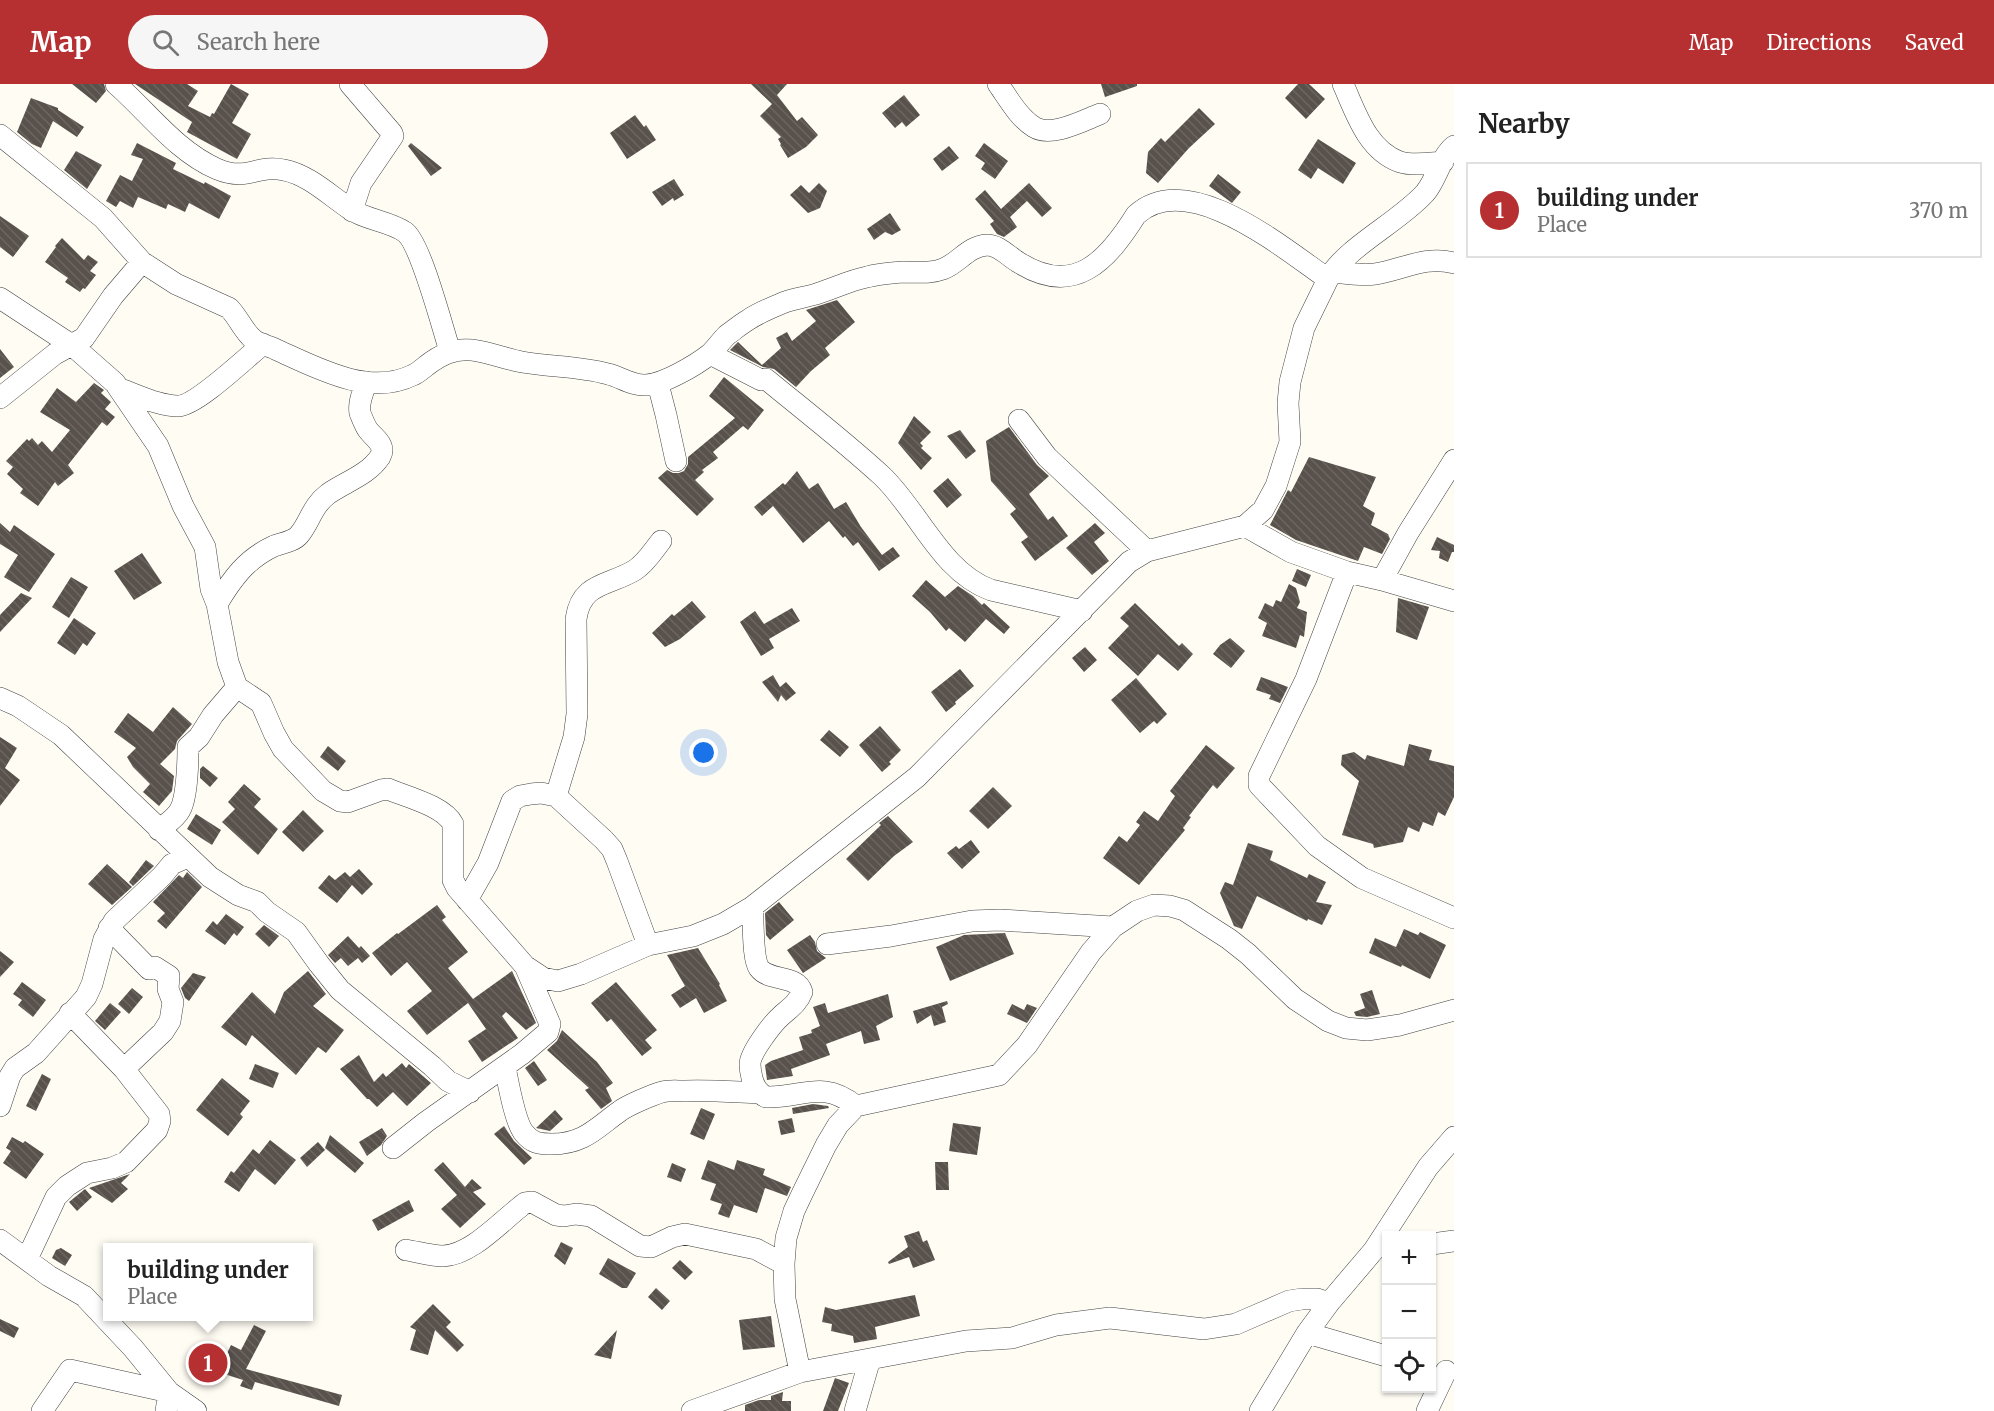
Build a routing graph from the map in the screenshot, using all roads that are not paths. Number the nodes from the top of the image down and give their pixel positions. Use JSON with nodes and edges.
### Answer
{"nodes":[{"id":1,"x":116,"y":84,"type":"edge"},
{"id":2,"x":350,"y":84,"type":"edge"},
{"id":3,"x":998,"y":84,"type":"edge"},
{"id":4,"x":1343,"y":84,"type":"edge"},
{"id":5,"x":1100,"y":114,"type":"dead end"},
{"id":6,"x":0,"y":135,"type":"edge"},
{"id":7,"x":1448,"y":154,"type":"edge"},
{"id":8,"x":352,"y":211,"type":"junction"},
{"id":9,"x":142,"y":262,"type":"junction"},
{"id":10,"x":1454,"y":263,"type":"edge"},
{"id":11,"x":1330,"y":276,"type":"junction"},
{"id":12,"x":0,"y":298,"type":"edge"},
{"id":13,"x":263,"y":344,"type":"junction"},
{"id":14,"x":73,"y":346,"type":"junction"},
{"id":15,"x":450,"y":351,"type":"junction"},
{"id":16,"x":710,"y":354,"type":"junction"},
{"id":17,"x":367,"y":382,"type":"junction"},
{"id":18,"x":657,"y":384,"type":"junction"},
{"id":19,"x":120,"y":389,"type":"junction"},
{"id":20,"x":0,"y":398,"type":"edge"},
{"id":21,"x":1019,"y":420,"type":"dead end"},
{"id":22,"x":1454,"y":460,"type":"edge"},
{"id":23,"x":676,"y":461,"type":"dead end"},
{"id":24,"x":1245,"y":526,"type":"junction"},
{"id":25,"x":661,"y":542,"type":"dead end"},
{"id":26,"x":1147,"y":551,"type":"junction"},
{"id":27,"x":1347,"y":572,"type":"junction"},
{"id":28,"x":1382,"y":580,"type":"junction"},
{"id":29,"x":1454,"y":600,"type":"edge"},
{"id":30,"x":217,"y":604,"type":"junction"},
{"id":31,"x":1082,"y":611,"type":"junction"},
{"id":32,"x":237,"y":687,"type":"junction"},
{"id":33,"x":0,"y":698,"type":"edge"},
{"id":34,"x":556,"y":796,"type":"junction"},
{"id":35,"x":159,"y":830,"type":"junction"},
{"id":36,"x":188,"y":857,"type":"junction"},
{"id":37,"x":467,"y":900,"type":"junction"},
{"id":38,"x":752,"y":907,"type":"junction"},
{"id":39,"x":1454,"y":918,"type":"edge"},
{"id":40,"x":1113,"y":927,"type":"junction"},
{"id":41,"x":109,"y":928,"type":"junction"},
{"id":42,"x":827,"y":944,"type":"dead end"},
{"id":43,"x":648,"y":945,"type":"junction"},
{"id":44,"x":525,"y":966,"type":"junction"},
{"id":45,"x":1454,"y":1010,"type":"edge"},
{"id":46,"x":70,"y":1013,"type":"junction"},
{"id":47,"x":505,"y":1067,"type":"junction"},
{"id":48,"x":124,"y":1069,"type":"junction"},
{"id":49,"x":470,"y":1092,"type":"junction"},
{"id":50,"x":759,"y":1092,"type":"junction"},
{"id":51,"x":0,"y":1106,"type":"edge"},
{"id":52,"x":856,"y":1106,"type":"junction"},
{"id":53,"x":1454,"y":1137,"type":"edge"},
{"id":54,"x":393,"y":1148,"type":"dead end"},
{"id":55,"x":0,"y":1240,"type":"edge"},
{"id":56,"x":1454,"y":1241,"type":"edge"},
{"id":57,"x":1436,"y":1243,"type":"edge"},
{"id":58,"x":406,"y":1250,"type":"dead end"},
{"id":59,"x":1380,"y":1250,"type":"edge"},
{"id":60,"x":27,"y":1258,"type":"junction"},
{"id":61,"x":784,"y":1264,"type":"junction"},
{"id":62,"x":1329,"y":1303,"type":"junction"},
{"id":63,"x":103,"y":1316,"type":"edge"},
{"id":64,"x":108,"y":1321,"type":"edge"},
{"id":65,"x":1307,"y":1333,"type":"junction"},
{"id":66,"x":1382,"y":1355,"type":"edge"},
{"id":67,"x":870,"y":1359,"type":"junction"},
{"id":68,"x":1444,"y":1371,"type":"edge"},
{"id":69,"x":800,"y":1372,"type":"junction"},
{"id":70,"x":167,"y":1401,"type":"edge"},
{"id":71,"x":42,"y":1411,"type":"edge"},
{"id":72,"x":196,"y":1411,"type":"edge"},
{"id":73,"x":692,"y":1411,"type":"edge"},
{"id":74,"x":855,"y":1411,"type":"edge"},
{"id":75,"x":1260,"y":1411,"type":"edge"},
{"id":76,"x":1427,"y":1411,"type":"edge"}],
"edges":[{"from":1,"to":8,"type":"street"},
{"from":2,"to":8,"type":"street"},
{"from":3,"to":5,"type":"street"},
{"from":4,"to":7,"type":"street"},
{"from":6,"to":9,"type":"street"},
{"from":7,"to":11,"type":"street"},
{"from":8,"to":15,"type":"street"},
{"from":9,"to":13,"type":"street"},
{"from":9,"to":14,"type":"street"},
{"from":10,"to":11,"type":"street"},
{"from":11,"to":16,"type":"street"},
{"from":11,"to":24,"type":"street"},
{"from":12,"to":14,"type":"street"},
{"from":13,"to":17,"type":"street"},
{"from":13,"to":19,"type":"street"},
{"from":14,"to":19,"type":"street"},
{"from":14,"to":20,"type":"street"},
{"from":15,"to":17,"type":"street"},
{"from":15,"to":18,"type":"street"},
{"from":16,"to":18,"type":"street"},
{"from":16,"to":31,"type":"street"},
{"from":17,"to":30,"type":"street"},
{"from":18,"to":23,"type":"street"},
{"from":19,"to":30,"type":"street"},
{"from":21,"to":26,"type":"street"},
{"from":22,"to":28,"type":"street"},
{"from":24,"to":26,"type":"street"},
{"from":24,"to":27,"type":"street"},
{"from":25,"to":34,"type":"street"},
{"from":26,"to":31,"type":"street"},
{"from":27,"to":28,"type":"street"},
{"from":27,"to":39,"type":"street"},
{"from":28,"to":29,"type":"street"},
{"from":30,"to":32,"type":"street"},
{"from":31,"to":38,"type":"street"},
{"from":32,"to":35,"type":"street"},
{"from":32,"to":37,"type":"street"},
{"from":33,"to":35,"type":"street"},
{"from":34,"to":37,"type":"street"},
{"from":34,"to":43,"type":"street"},
{"from":35,"to":36,"type":"street"},
{"from":36,"to":41,"type":"street"},
{"from":36,"to":49,"type":"street"},
{"from":37,"to":44,"type":"street"},
{"from":38,"to":43,"type":"street"},
{"from":38,"to":50,"type":"street"},
{"from":40,"to":42,"type":"street"},
{"from":40,"to":45,"type":"street"},
{"from":40,"to":52,"type":"street"},
{"from":41,"to":46,"type":"street"},
{"from":41,"to":48,"type":"street"},
{"from":43,"to":44,"type":"street"},
{"from":44,"to":47,"type":"street"},
{"from":46,"to":48,"type":"street"},
{"from":46,"to":51,"type":"street"},
{"from":47,"to":49,"type":"street"},
{"from":47,"to":50,"type":"street"},
{"from":48,"to":60,"type":"street"},
{"from":49,"to":54,"type":"street"},
{"from":50,"to":52,"type":"street"},
{"from":52,"to":61,"type":"street"},
{"from":53,"to":59,"type":"street"},
{"from":55,"to":60,"type":"street"},
{"from":56,"to":57,"type":"street"},
{"from":58,"to":61,"type":"street"},
{"from":59,"to":62,"type":"street"},
{"from":60,"to":63,"type":"street"},
{"from":61,"to":69,"type":"street"},
{"from":62,"to":65,"type":"street"},
{"from":62,"to":67,"type":"street"},
{"from":64,"to":70,"type":"street"},
{"from":65,"to":66,"type":"street"},
{"from":65,"to":75,"type":"street"},
{"from":67,"to":69,"type":"street"},
{"from":67,"to":74,"type":"street"},
{"from":68,"to":76,"type":"street"},
{"from":69,"to":73,"type":"street"},
{"from":70,"to":71,"type":"street"},
{"from":70,"to":72,"type":"street"}]}
